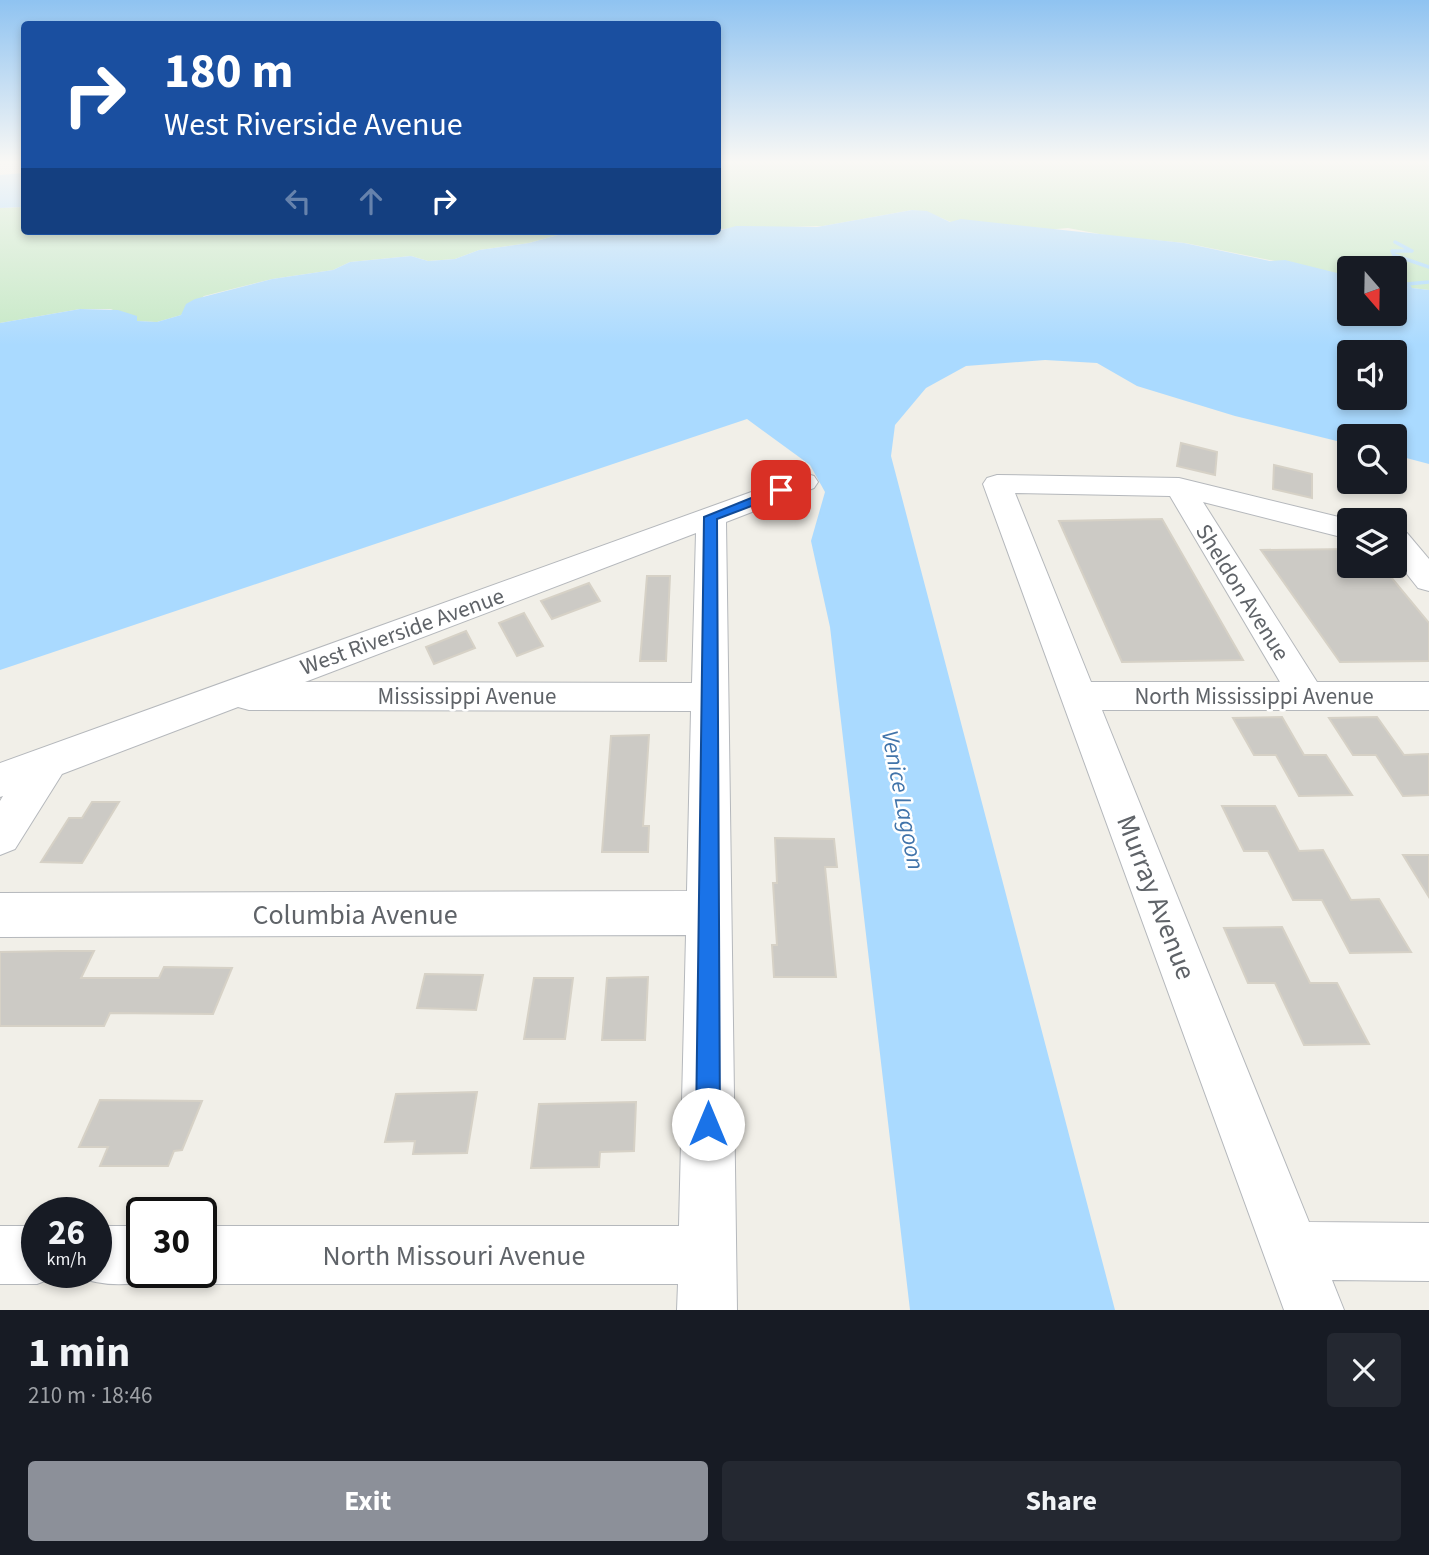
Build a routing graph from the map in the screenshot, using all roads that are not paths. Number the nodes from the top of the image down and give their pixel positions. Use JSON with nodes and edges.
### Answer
{"nodes":[{"id":1,"x":804,"y":482,"type":"dead end"},
{"id":2,"x":1179,"y":487,"type":"junction"},
{"id":3,"x":711,"y":517,"type":"junction"},
{"id":4,"x":1337,"y":526,"type":"edge"},
{"id":5,"x":1407,"y":543,"type":"edge"},
{"id":6,"x":1429,"y":549,"type":"edge"},
{"id":7,"x":1407,"y":554,"type":"edge"},
{"id":8,"x":1429,"y":580,"type":"edge"},
{"id":9,"x":224,"y":696,"type":"junction"},
{"id":10,"x":710,"y":696,"type":"junction"},
{"id":11,"x":1080,"y":696,"type":"junction"},
{"id":12,"x":1307,"y":696,"type":"junction"},
{"id":13,"x":1429,"y":696,"type":"edge"},
{"id":14,"x":48,"y":762,"type":"junction"},
{"id":15,"x":0,"y":780,"type":"edge"},
{"id":16,"x":0,"y":836,"type":"edge"},
{"id":17,"x":710,"y":913,"type":"junction"},
{"id":18,"x":0,"y":915,"type":"edge"},
{"id":19,"x":1292,"y":1251,"type":"junction"},
{"id":20,"x":1429,"y":1252,"type":"edge"},
{"id":21,"x":0,"y":1255,"type":"edge"},
{"id":22,"x":21,"y":1255,"type":"edge"},
{"id":23,"x":217,"y":1255,"type":"edge"},
{"id":24,"x":707,"y":1255,"type":"junction"},
{"id":25,"x":707,"y":1310,"type":"edge"},
{"id":26,"x":1314,"y":1310,"type":"edge"}],
"edges":[{"from":1,"to":3,"type":"street","name":"West Riverside Avenue"},
{"from":2,"to":4,"type":"street"},
{"from":2,"to":11,"type":"street","name":"Murray Avenue"},
{"from":2,"to":12,"type":"street","name":"Sheldon Avenue"},
{"from":3,"to":9,"type":"street","name":"West Riverside Avenue"},
{"from":3,"to":10,"type":"street"},
{"from":5,"to":6,"type":"street"},
{"from":7,"to":8,"type":"street"},
{"from":9,"to":10,"type":"street","name":"Mississippi Avenue"},
{"from":9,"to":14,"type":"street","name":"West Riverside Avenue"},
{"from":10,"to":17,"type":"street"},
{"from":11,"to":12,"type":"street","name":"North Mississippi Avenue"},
{"from":11,"to":19,"type":"street","name":"Murray Avenue"},
{"from":12,"to":13,"type":"street","name":"North Mississippi Avenue"},
{"from":14,"to":15,"type":"street","name":"West Riverside Avenue"},
{"from":14,"to":16,"type":"street"},
{"from":17,"to":18,"type":"street","name":"Columbia Avenue"},
{"from":17,"to":24,"type":"street"},
{"from":19,"to":20,"type":"street"},
{"from":19,"to":26,"type":"street","name":"Murray Avenue"},
{"from":21,"to":22,"type":"street"},
{"from":23,"to":24,"type":"street","name":"North Missouri Avenue"},
{"from":24,"to":25,"type":"street"}]}
